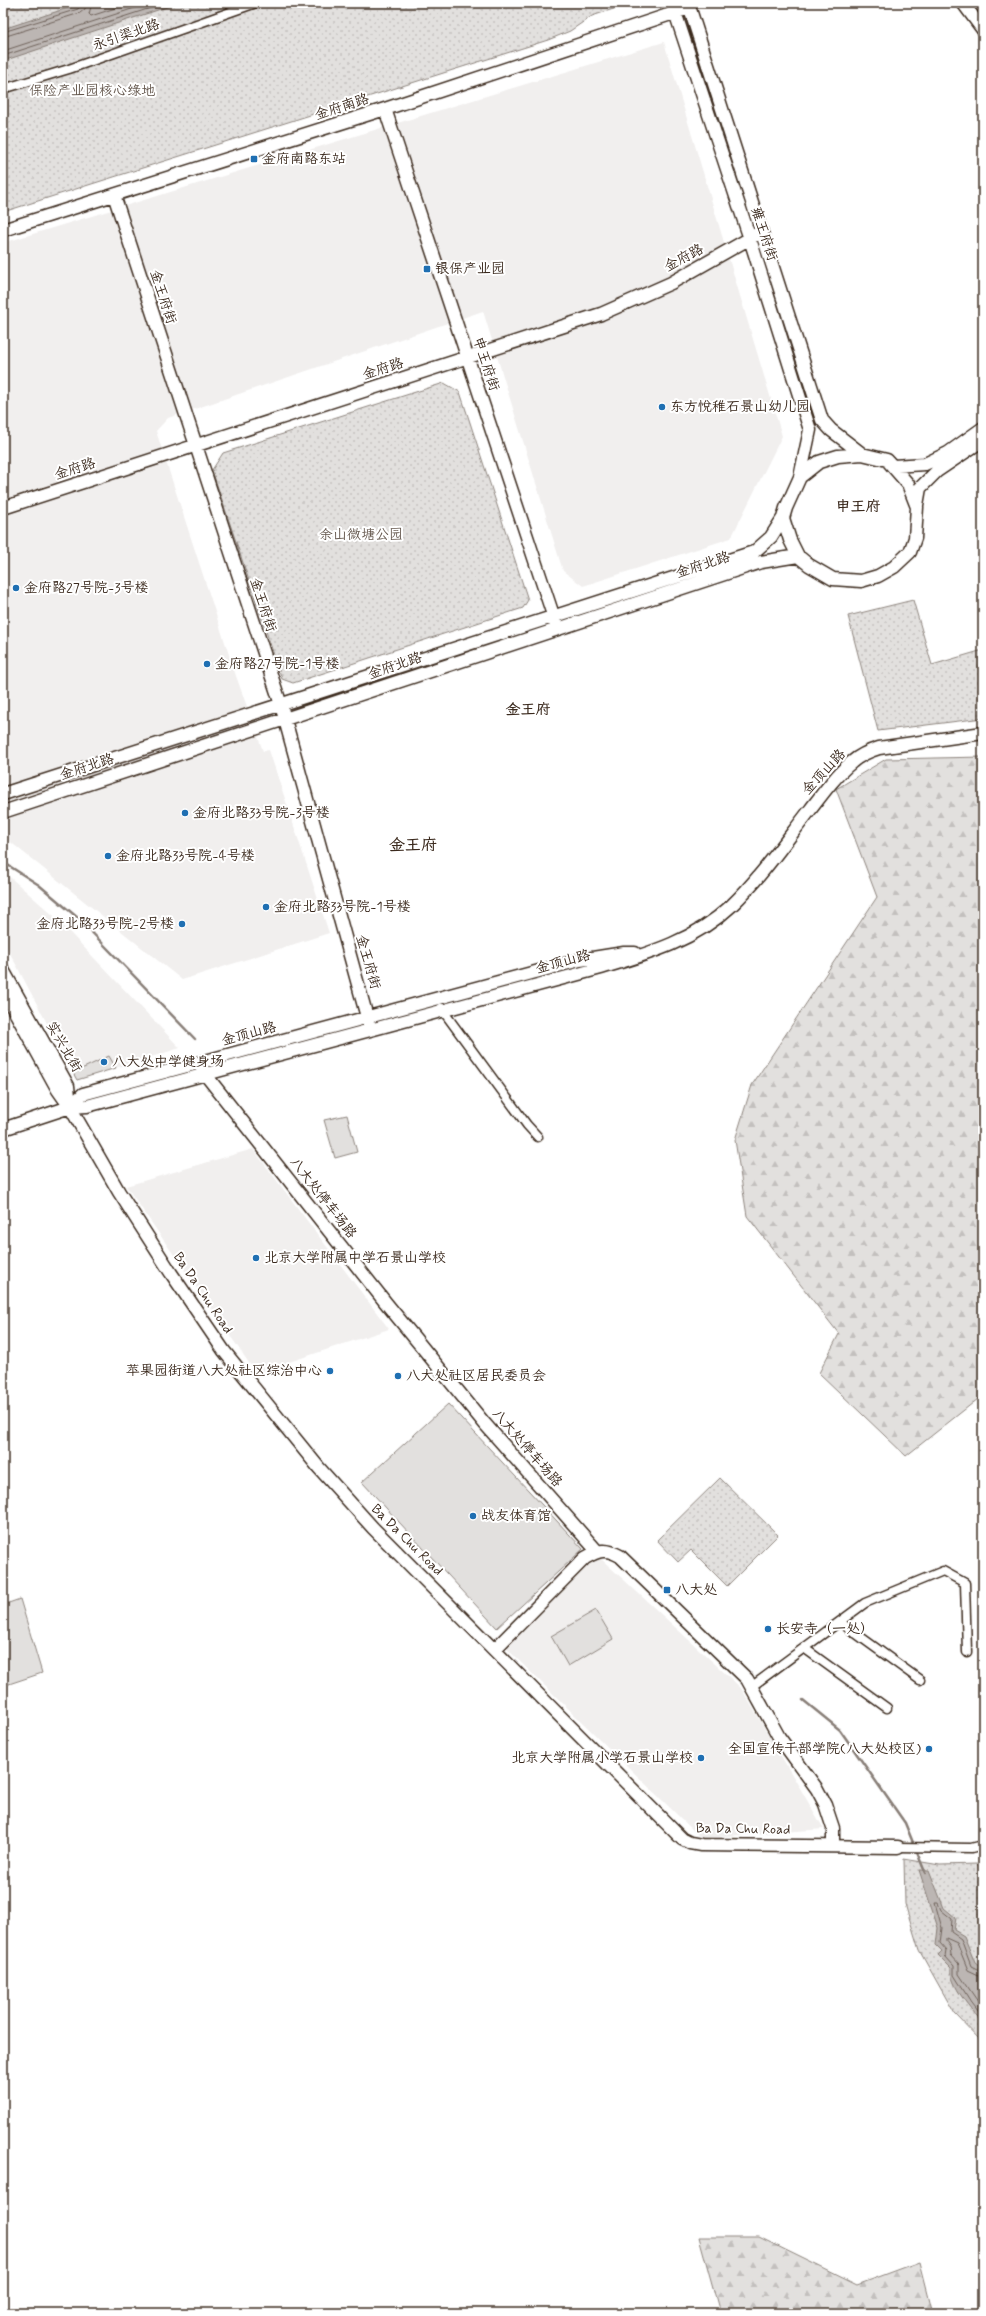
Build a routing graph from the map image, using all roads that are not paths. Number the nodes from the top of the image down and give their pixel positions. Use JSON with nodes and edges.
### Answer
{"nodes":[{"id":1,"x":256,"y":3,"type":"edge"},
{"id":2,"x":963,"y":3,"type":"edge"},
{"id":3,"x":688,"y":5,"type":"edge"},
{"id":4,"x":673,"y":8,"type":"edge"},
{"id":5,"x":983,"y":30,"type":"edge"},
{"id":6,"x":3,"y":89,"type":"edge"},
{"id":7,"x":385,"y":109,"type":"junction"},
{"id":8,"x":114,"y":195,"type":"junction"},
{"id":9,"x":3,"y":230,"type":"edge"},
{"id":10,"x":761,"y":232,"type":"junction"},
{"id":11,"x":750,"y":239,"type":"junction"},
{"id":12,"x":468,"y":357,"type":"junction"},
{"id":13,"x":983,"y":428,"type":"edge"},
{"id":14,"x":983,"y":440,"type":"edge"},
{"id":15,"x":196,"y":446,"type":"junction"},
{"id":16,"x":862,"y":454,"type":"junction"},
{"id":17,"x":893,"y":466,"type":"junction"},
{"id":18,"x":800,"y":477,"type":"junction"},
{"id":19,"x":917,"y":507,"type":"junction"},
{"id":20,"x":3,"y":508,"type":"edge"},
{"id":21,"x":783,"y":518,"type":"junction"},
{"id":22,"x":798,"y":556,"type":"junction"},
{"id":23,"x":556,"y":623,"type":"junction"},
{"id":24,"x":281,"y":705,"type":"junction"},
{"id":25,"x":284,"y":718,"type":"junction"},
{"id":26,"x":983,"y":733,"type":"edge"},
{"id":27,"x":3,"y":794,"type":"edge"},
{"id":28,"x":3,"y":812,"type":"edge"},
{"id":29,"x":3,"y":970,"type":"edge"},
{"id":30,"x":3,"y":990,"type":"edge"},
{"id":31,"x":438,"y":1004,"type":"junction"},
{"id":32,"x":369,"y":1022,"type":"junction"},
{"id":33,"x":199,"y":1062,"type":"junction"},
{"id":34,"x":205,"y":1074,"type":"junction"},
{"id":35,"x":70,"y":1107,"type":"junction"},
{"id":36,"x":3,"y":1129,"type":"edge"},
{"id":37,"x":538,"y":1137,"type":"dead end"},
{"id":38,"x":597,"y":1551,"type":"junction"},
{"id":39,"x":840,"y":1622,"type":"junction"},
{"id":40,"x":804,"y":1648,"type":"junction"},
{"id":41,"x":495,"y":1649,"type":"junction"},
{"id":42,"x":968,"y":1652,"type":"dead end"},
{"id":43,"x":920,"y":1680,"type":"dead end"},
{"id":44,"x":751,"y":1687,"type":"junction"},
{"id":45,"x":887,"y":1708,"type":"dead end"},
{"id":46,"x":833,"y":1845,"type":"junction"},
{"id":47,"x":983,"y":1845,"type":"edge"},
{"id":48,"x":898,"y":1847,"type":"joint"}],
"edges":[{"from":1,"to":6,"type":"street","name":"永引渠北路"},
{"from":2,"to":5,"type":"street"},
{"from":3,"to":4,"type":"street","name":"金府南路"},
{"from":3,"to":10,"type":"street","name":"雍王府街"},
{"from":4,"to":7,"type":"street","name":"金府南路"},
{"from":4,"to":11,"type":"street","name":"雍王府街"},
{"from":7,"to":8,"type":"street","name":"金府南路"},
{"from":7,"to":12,"type":"street","name":"申王府街"},
{"from":8,"to":9,"type":"street","name":"金府南路"},
{"from":8,"to":15,"type":"street","name":"金王府街"},
{"from":10,"to":11,"type":"street","name":"金府路"},
{"from":10,"to":16,"type":"street","name":"雍王府街"},
{"from":11,"to":12,"type":"street","name":"金府路"},
{"from":11,"to":18,"type":"street","name":"雍王府街"},
{"from":12,"to":15,"type":"street","name":"金府路"},
{"from":12,"to":23,"type":"street","name":"申王府街"},
{"from":13,"to":17,"type":"street"},
{"from":14,"to":19,"type":"street"},
{"from":15,"to":20,"type":"street","name":"金府路"},
{"from":15,"to":24,"type":"street","name":"金王府街"},
{"from":16,"to":17,"type":"street"},
{"from":16,"to":18,"type":"street"},
{"from":17,"to":19,"type":"street"},
{"from":18,"to":21,"type":"street"},
{"from":19,"to":22,"type":"street"},
{"from":21,"to":22,"type":"street"},
{"from":21,"to":23,"type":"street","name":"金府北路"},
{"from":22,"to":23,"type":"street","name":"金府北路"},
{"from":23,"to":24,"type":"street","name":"金府北路"},
{"from":23,"to":25,"type":"street","name":"金府北路"},
{"from":24,"to":25,"type":"street","name":"金王府街"},
{"from":24,"to":27,"type":"street","name":"金府北路"},
{"from":25,"to":28,"type":"street","name":"金府北路"},
{"from":25,"to":32,"type":"street","name":"金王府街"},
{"from":26,"to":31,"type":"street","name":"金顶山路"},
{"from":29,"to":35,"type":"street","name":"实兴北街"},
{"from":30,"to":35,"type":"street","name":"实兴北街"},
{"from":31,"to":32,"type":"street","name":"金顶山路"},
{"from":31,"to":37,"type":"street"},
{"from":32,"to":33,"type":"street","name":"金顶山路"},
{"from":32,"to":34,"type":"street","name":"金顶山路"},
{"from":33,"to":34,"type":"street","name":"八大处停车场路"},
{"from":33,"to":35,"type":"street","name":"金顶山路"},
{"from":34,"to":35,"type":"street","name":"金顶山路"},
{"from":34,"to":38,"type":"street","name":"八大处停车场路"},
{"from":35,"to":36,"type":"street"},
{"from":35,"to":41,"type":"street","name":"Ba Da Chu Road"},
{"from":38,"to":41,"type":"street"},
{"from":38,"to":44,"type":"street"},
{"from":39,"to":40,"type":"street"},
{"from":39,"to":42,"type":"street"},
{"from":39,"to":43,"type":"street"},
{"from":40,"to":44,"type":"street"},
{"from":40,"to":45,"type":"street"},
{"from":41,"to":46,"type":"street","name":"Ba Da Chu Road"},
{"from":44,"to":46,"type":"street"},
{"from":46,"to":48,"type":"street","name":"Ba Da Chu Road"},
{"from":47,"to":48,"type":"street"}]}
